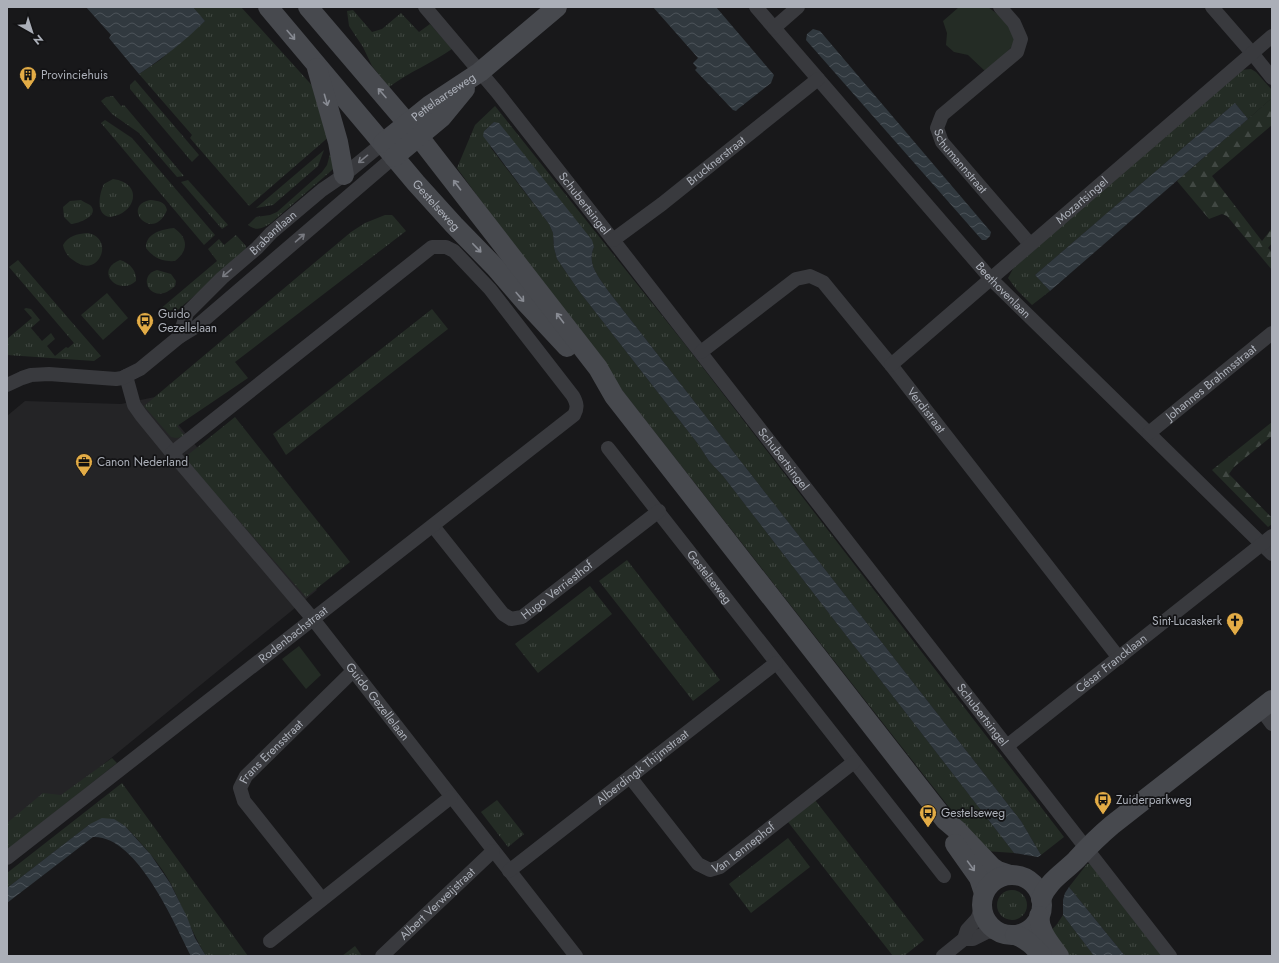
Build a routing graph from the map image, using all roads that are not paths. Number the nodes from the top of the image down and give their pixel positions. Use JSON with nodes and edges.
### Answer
{"nodes":[{"id":1,"x":268,"y":7,"type":"edge"},
{"id":2,"x":308,"y":7,"type":"edge"},
{"id":3,"x":425,"y":7,"type":"edge"},
{"id":4,"x":557,"y":7,"type":"edge"},
{"id":5,"x":756,"y":7,"type":"edge"},
{"id":6,"x":798,"y":7,"type":"edge"},
{"id":7,"x":1000,"y":7,"type":"edge"},
{"id":8,"x":1212,"y":7,"type":"edge"},
{"id":9,"x":774,"y":28,"type":"junction"},
{"id":10,"x":1272,"y":36,"type":"edge"},
{"id":11,"x":1252,"y":53,"type":"junction"},
{"id":12,"x":315,"y":63,"type":"junction"},
{"id":13,"x":480,"y":72,"type":"junction"},
{"id":14,"x":1272,"y":78,"type":"edge"},
{"id":15,"x":818,"y":79,"type":"junction"},
{"id":16,"x":413,"y":130,"type":"junction"},
{"id":17,"x":388,"y":150,"type":"junction"},
{"id":18,"x":344,"y":175,"type":"junction"},
{"id":19,"x":613,"y":240,"type":"junction"},
{"id":20,"x":1030,"y":244,"type":"junction"},
{"id":21,"x":991,"y":279,"type":"junction"},
{"id":22,"x":1272,"y":333,"type":"edge"},
{"id":23,"x":179,"y":337,"type":"junction"},
{"id":24,"x":701,"y":352,"type":"junction"},
{"id":25,"x":891,"y":365,"type":"junction"},
{"id":26,"x":126,"y":376,"type":"junction"},
{"id":27,"x":7,"y":385,"type":"edge"},
{"id":28,"x":614,"y":396,"type":"junction"},
{"id":29,"x":577,"y":409,"type":"joint"},
{"id":30,"x":1149,"y":433,"type":"junction"},
{"id":31,"x":608,"y":448,"type":"dead end"},
{"id":32,"x":172,"y":454,"type":"junction"},
{"id":33,"x":659,"y":511,"type":"junction"},
{"id":34,"x":433,"y":526,"type":"junction"},
{"id":35,"x":1267,"y":540,"type":"edge"},
{"id":36,"x":1272,"y":554,"type":"edge"},
{"id":37,"x":313,"y":619,"type":"junction"},
{"id":38,"x":1119,"y":658,"type":"junction"},
{"id":39,"x":776,"y":663,"type":"junction"},
{"id":40,"x":353,"y":672,"type":"junction"},
{"id":41,"x":1268,"y":711,"type":"edge"},
{"id":42,"x":1007,"y":746,"type":"junction"},
{"id":43,"x":854,"y":762,"type":"junction"},
{"id":44,"x":630,"y":777,"type":"junction"},
{"id":45,"x":451,"y":797,"type":"junction"},
{"id":46,"x":945,"y":820,"type":"junction"},
{"id":47,"x":1086,"y":848,"type":"junction"},
{"id":48,"x":493,"y":850,"type":"junction"},
{"id":49,"x":7,"y":858,"type":"edge"},
{"id":50,"x":509,"y":871,"type":"junction"},
{"id":51,"x":944,"y":876,"type":"dead end"},
{"id":52,"x":1017,"y":876,"type":"junction"},
{"id":53,"x":322,"y":899,"type":"junction"},
{"id":54,"x":983,"y":901,"type":"junction"},
{"id":55,"x":1040,"y":907,"type":"junction"},
{"id":56,"x":1006,"y":933,"type":"junction"},
{"id":57,"x":964,"y":939,"type":"junction"},
{"id":58,"x":270,"y":941,"type":"dead end"},
{"id":59,"x":382,"y":956,"type":"edge"},
{"id":60,"x":576,"y":956,"type":"edge"},
{"id":61,"x":943,"y":956,"type":"edge"},
{"id":62,"x":1042,"y":956,"type":"edge"},
{"id":63,"x":1059,"y":956,"type":"edge"},
{"id":64,"x":1170,"y":956,"type":"edge"}],
"edges":[{"from":1,"to":12,"type":"main road","name":"Gestelseweg","one_way":true},
{"from":16,"to":2,"type":"main road","name":"Gestelseweg","one_way":true},
{"from":3,"to":13,"type":"street","name":"Schubertsingel"},
{"from":4,"to":13,"type":"main road","name":"Pettelaarseweg"},
{"from":5,"to":9,"type":"street","name":"Beethovenlaan"},
{"from":6,"to":9,"type":"street"},
{"from":7,"to":20,"type":"street","name":"Schumannstraat"},
{"from":8,"to":11,"type":"street"},
{"from":9,"to":15,"type":"street","name":"Beethovenlaan"},
{"from":10,"to":11,"type":"street","name":"Mozartsingel"},
{"from":11,"to":14,"type":"street"},
{"from":11,"to":20,"type":"street","name":"Mozartsingel"},
{"from":12,"to":17,"type":"main road","name":"Gestelseweg"},
{"from":12,"to":18,"type":"main road","one_way":true},
{"from":13,"to":16,"type":"main road","name":"Pettelaarseweg"},
{"from":13,"to":19,"type":"street","name":"Schubertsingel"},
{"from":15,"to":19,"type":"street","name":"Brucknerstraat"},
{"from":15,"to":21,"type":"street","name":"Beethovenlaan"},
{"from":16,"to":17,"type":"main road","name":"Pettelaarseweg"},
{"from":28,"to":16,"type":"main road","name":"Gestelseweg","one_way":true},
{"from":17,"to":18,"type":"street","name":"Brabantlaan","one_way":true},
{"from":23,"to":17,"type":"street","name":"Brabantlaan","one_way":true},
{"from":17,"to":28,"type":"main road","name":"Gestelseweg","one_way":true},
{"from":18,"to":23,"type":"street","name":"Brabantlaan","one_way":true},
{"from":19,"to":24,"type":"street","name":"Schubertsingel"},
{"from":20,"to":21,"type":"street","name":"Mozartsingel"},
{"from":21,"to":25,"type":"street","name":"Mozartsingel"},
{"from":21,"to":30,"type":"street","name":"Beethovenlaan"},
{"from":22,"to":30,"type":"street","name":"Johannes Brahmsstraat"},
{"from":23,"to":26,"type":"street","name":"Brabantlaan"},
{"from":24,"to":25,"type":"street","name":"Verdistraat"},
{"from":24,"to":42,"type":"street","name":"Schubertsingel"},
{"from":25,"to":38,"type":"street","name":"Verdistraat"},
{"from":26,"to":27,"type":"street","name":"Brabantlaan"},
{"from":26,"to":32,"type":"street","name":"Guido Gezellelaan"},
{"from":28,"to":46,"type":"main road","name":"Gestelseweg"},
{"from":29,"to":32,"type":"street","name":"Gestelseweg"},
{"from":29,"to":34,"type":"street","name":"Rodenbachstraat"},
{"from":30,"to":35,"type":"street","name":"Beethovenlaan"},
{"from":31,"to":33,"type":"street","name":"Gestelseweg"},
{"from":32,"to":37,"type":"street","name":"Guido Gezellelaan"},
{"from":33,"to":34,"type":"street","name":"Hugo Verriesthof"},
{"from":33,"to":39,"type":"street","name":"Gestelseweg"},
{"from":34,"to":37,"type":"street","name":"Rodenbachstraat"},
{"from":35,"to":36,"type":"street","name":"Beethovenlaan"},
{"from":35,"to":38,"type":"street","name":"César Francklaan"},
{"from":37,"to":40,"type":"street","name":"Guido Gezellelaan"},
{"from":37,"to":49,"type":"street","name":"Rodenbachstraat"},
{"from":38,"to":42,"type":"street","name":"César Francklaan"},
{"from":39,"to":43,"type":"street","name":"Gestelseweg"},
{"from":39,"to":44,"type":"street","name":"Alberdingk Thijmstraat"},
{"from":40,"to":45,"type":"street","name":"Guido Gezellelaan"},
{"from":40,"to":53,"type":"street","name":"Frans Erensstraat"},
{"from":41,"to":47,"type":"main road"},
{"from":42,"to":47,"type":"street","name":"Schubertsingel"},
{"from":43,"to":44,"type":"street","name":"Van Lennephof"},
{"from":43,"to":51,"type":"street","name":"Gestelseweg"},
{"from":44,"to":50,"type":"street","name":"Alberdingk Thijmstraat"},
{"from":45,"to":48,"type":"street","name":"Guido Gezellelaan"},
{"from":45,"to":53,"type":"street"},
{"from":46,"to":52,"type":"main road","name":"Gestelseweg"},
{"from":46,"to":54,"type":"main road","name":"Gestelseweg","one_way":true},
{"from":47,"to":52,"type":"main road"},
{"from":47,"to":55,"type":"main road"},
{"from":47,"to":64,"type":"street","name":"Schubertsingel"},
{"from":48,"to":50,"type":"street","name":"Guido Gezellelaan"},
{"from":48,"to":59,"type":"street","name":"Albert Verweijstraat"},
{"from":50,"to":60,"type":"street","name":"Guido Gezellelaan"},
{"from":52,"to":54,"type":"main road"},
{"from":52,"to":55,"type":"main road"},
{"from":53,"to":58,"type":"street"},
{"from":54,"to":56,"type":"main road"},
{"from":54,"to":57,"type":"street"},
{"from":55,"to":56,"type":"main road"},
{"from":55,"to":63,"type":"main road"},
{"from":56,"to":57,"type":"street"},
{"from":56,"to":62,"type":"main road"},
{"from":57,"to":61,"type":"street"}]}
